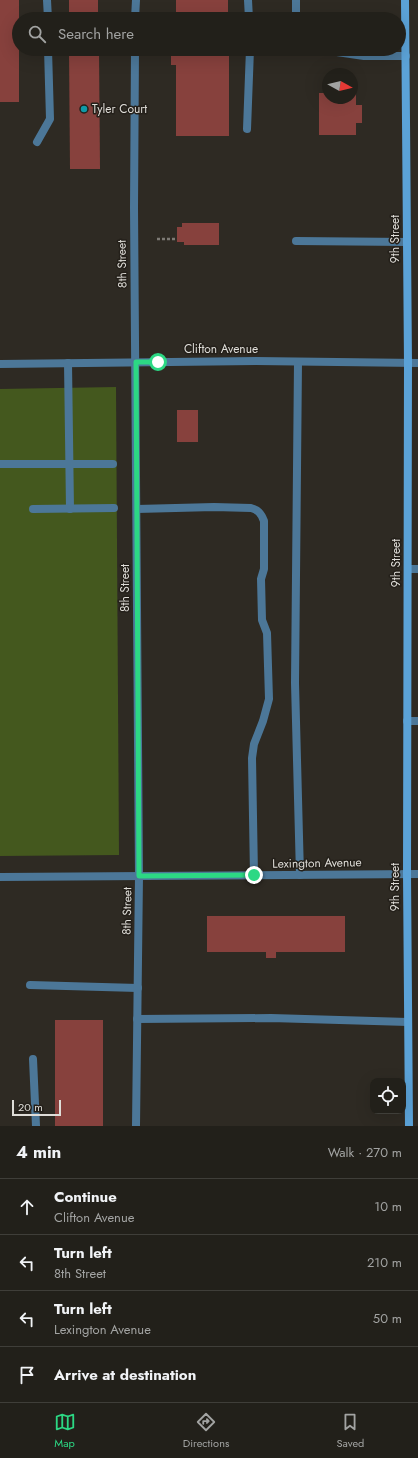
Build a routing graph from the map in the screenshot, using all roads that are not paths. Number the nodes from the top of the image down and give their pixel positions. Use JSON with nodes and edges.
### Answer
{"nodes":[{"id":1,"x":47,"y":0,"type":"edge"},
{"id":2,"x":136,"y":0,"type":"edge"},
{"id":3,"x":248,"y":0,"type":"edge"},
{"id":4,"x":296,"y":0,"type":"edge"},
{"id":5,"x":406,"y":0,"type":"edge"},
{"id":6,"x":48,"y":12,"type":"edge"},
{"id":7,"x":135,"y":12,"type":"edge"},
{"id":8,"x":249,"y":12,"type":"edge"},
{"id":9,"x":296,"y":12,"type":"edge"},
{"id":10,"x":48,"y":56,"type":"edge"},
{"id":11,"x":135,"y":56,"type":"edge"},
{"id":12,"x":250,"y":56,"type":"edge"},
{"id":13,"x":364,"y":56,"type":"edge"},
{"id":14,"x":406,"y":56,"type":"junction"},
{"id":15,"x":247,"y":129,"type":"dead end"},
{"id":16,"x":37,"y":142,"type":"dead end"},
{"id":17,"x":296,"y":241,"type":"dead end"},
{"id":18,"x":407,"y":242,"type":"junction"},
{"id":19,"x":136,"y":362,"type":"junction"},
{"id":20,"x":298,"y":362,"type":"junction"},
{"id":21,"x":68,"y":363,"type":"junction"},
{"id":22,"x":408,"y":363,"type":"junction"},
{"id":23,"x":0,"y":364,"type":"edge"},
{"id":24,"x":418,"y":364,"type":"edge"},
{"id":25,"x":70,"y":463,"type":"junction"},
{"id":26,"x":0,"y":464,"type":"edge"},
{"id":27,"x":113,"y":464,"type":"dead end"},
{"id":28,"x":114,"y":508,"type":"dead end"},
{"id":29,"x":33,"y":509,"type":"dead end"},
{"id":30,"x":70,"y":509,"type":"junction"},
{"id":31,"x":136,"y":510,"type":"junction"},
{"id":32,"x":408,"y":568,"type":"junction"},
{"id":33,"x":418,"y":568,"type":"edge"},
{"id":34,"x":408,"y":721,"type":"junction"},
{"id":35,"x":418,"y":721,"type":"edge"},
{"id":36,"x":407,"y":874,"type":"junction"},
{"id":37,"x":418,"y":874,"type":"edge"},
{"id":38,"x":254,"y":875,"type":"junction"},
{"id":39,"x":300,"y":875,"type":"junction"},
{"id":40,"x":139,"y":876,"type":"junction"},
{"id":41,"x":0,"y":877,"type":"edge"},
{"id":42,"x":30,"y":985,"type":"dead end"},
{"id":43,"x":138,"y":988,"type":"junction"},
{"id":44,"x":138,"y":1019,"type":"junction"},
{"id":45,"x":408,"y":1022,"type":"junction"},
{"id":46,"x":33,"y":1059,"type":"dead end"},
{"id":47,"x":36,"y":1126,"type":"edge"},
{"id":48,"x":136,"y":1126,"type":"edge"},
{"id":49,"x":409,"y":1126,"type":"edge"}],
"edges":[{"from":1,"to":6,"type":"street"},
{"from":2,"to":7,"type":"street"},
{"from":3,"to":8,"type":"street"},
{"from":4,"to":9,"type":"street"},
{"from":5,"to":14,"type":"main road","name":"9th Street"},
{"from":10,"to":16,"type":"street"},
{"from":11,"to":19,"type":"street","name":"8th Street"},
{"from":12,"to":15,"type":"street"},
{"from":13,"to":14,"type":"street"},
{"from":14,"to":18,"type":"main road","name":"9th Street"},
{"from":17,"to":18,"type":"street"},
{"from":18,"to":22,"type":"main road","name":"9th Street"},
{"from":19,"to":20,"type":"street","name":"Clifton Avenue"},
{"from":19,"to":21,"type":"street","name":"Clifton Avenue"},
{"from":19,"to":31,"type":"street","name":"8th Street"},
{"from":20,"to":22,"type":"street","name":"Clifton Avenue"},
{"from":20,"to":39,"type":"street"},
{"from":21,"to":23,"type":"street","name":"Clifton Avenue"},
{"from":21,"to":25,"type":"street"},
{"from":22,"to":24,"type":"street","name":"Clifton Avenue"},
{"from":22,"to":32,"type":"main road","name":"9th Street"},
{"from":25,"to":26,"type":"street"},
{"from":25,"to":27,"type":"street"},
{"from":25,"to":30,"type":"street"},
{"from":28,"to":30,"type":"street"},
{"from":29,"to":30,"type":"street"},
{"from":31,"to":38,"type":"street"},
{"from":31,"to":40,"type":"street","name":"8th Street"},
{"from":32,"to":33,"type":"street"},
{"from":32,"to":34,"type":"main road","name":"9th Street"},
{"from":34,"to":35,"type":"street"},
{"from":34,"to":36,"type":"main road","name":"9th Street"},
{"from":36,"to":37,"type":"street","name":"Lexington Avenue"},
{"from":36,"to":39,"type":"street","name":"Lexington Avenue"},
{"from":36,"to":45,"type":"main road","name":"9th Street"},
{"from":38,"to":39,"type":"street","name":"Lexington Avenue"},
{"from":38,"to":40,"type":"street","name":"Lexington Avenue"},
{"from":40,"to":41,"type":"street","name":"Lexington Avenue"},
{"from":40,"to":43,"type":"street","name":"8th Street"},
{"from":42,"to":43,"type":"street"},
{"from":43,"to":44,"type":"street","name":"8th Street"},
{"from":44,"to":45,"type":"street"},
{"from":44,"to":48,"type":"street","name":"8th Street"},
{"from":45,"to":49,"type":"main road","name":"9th Street"},
{"from":46,"to":47,"type":"street"}]}
